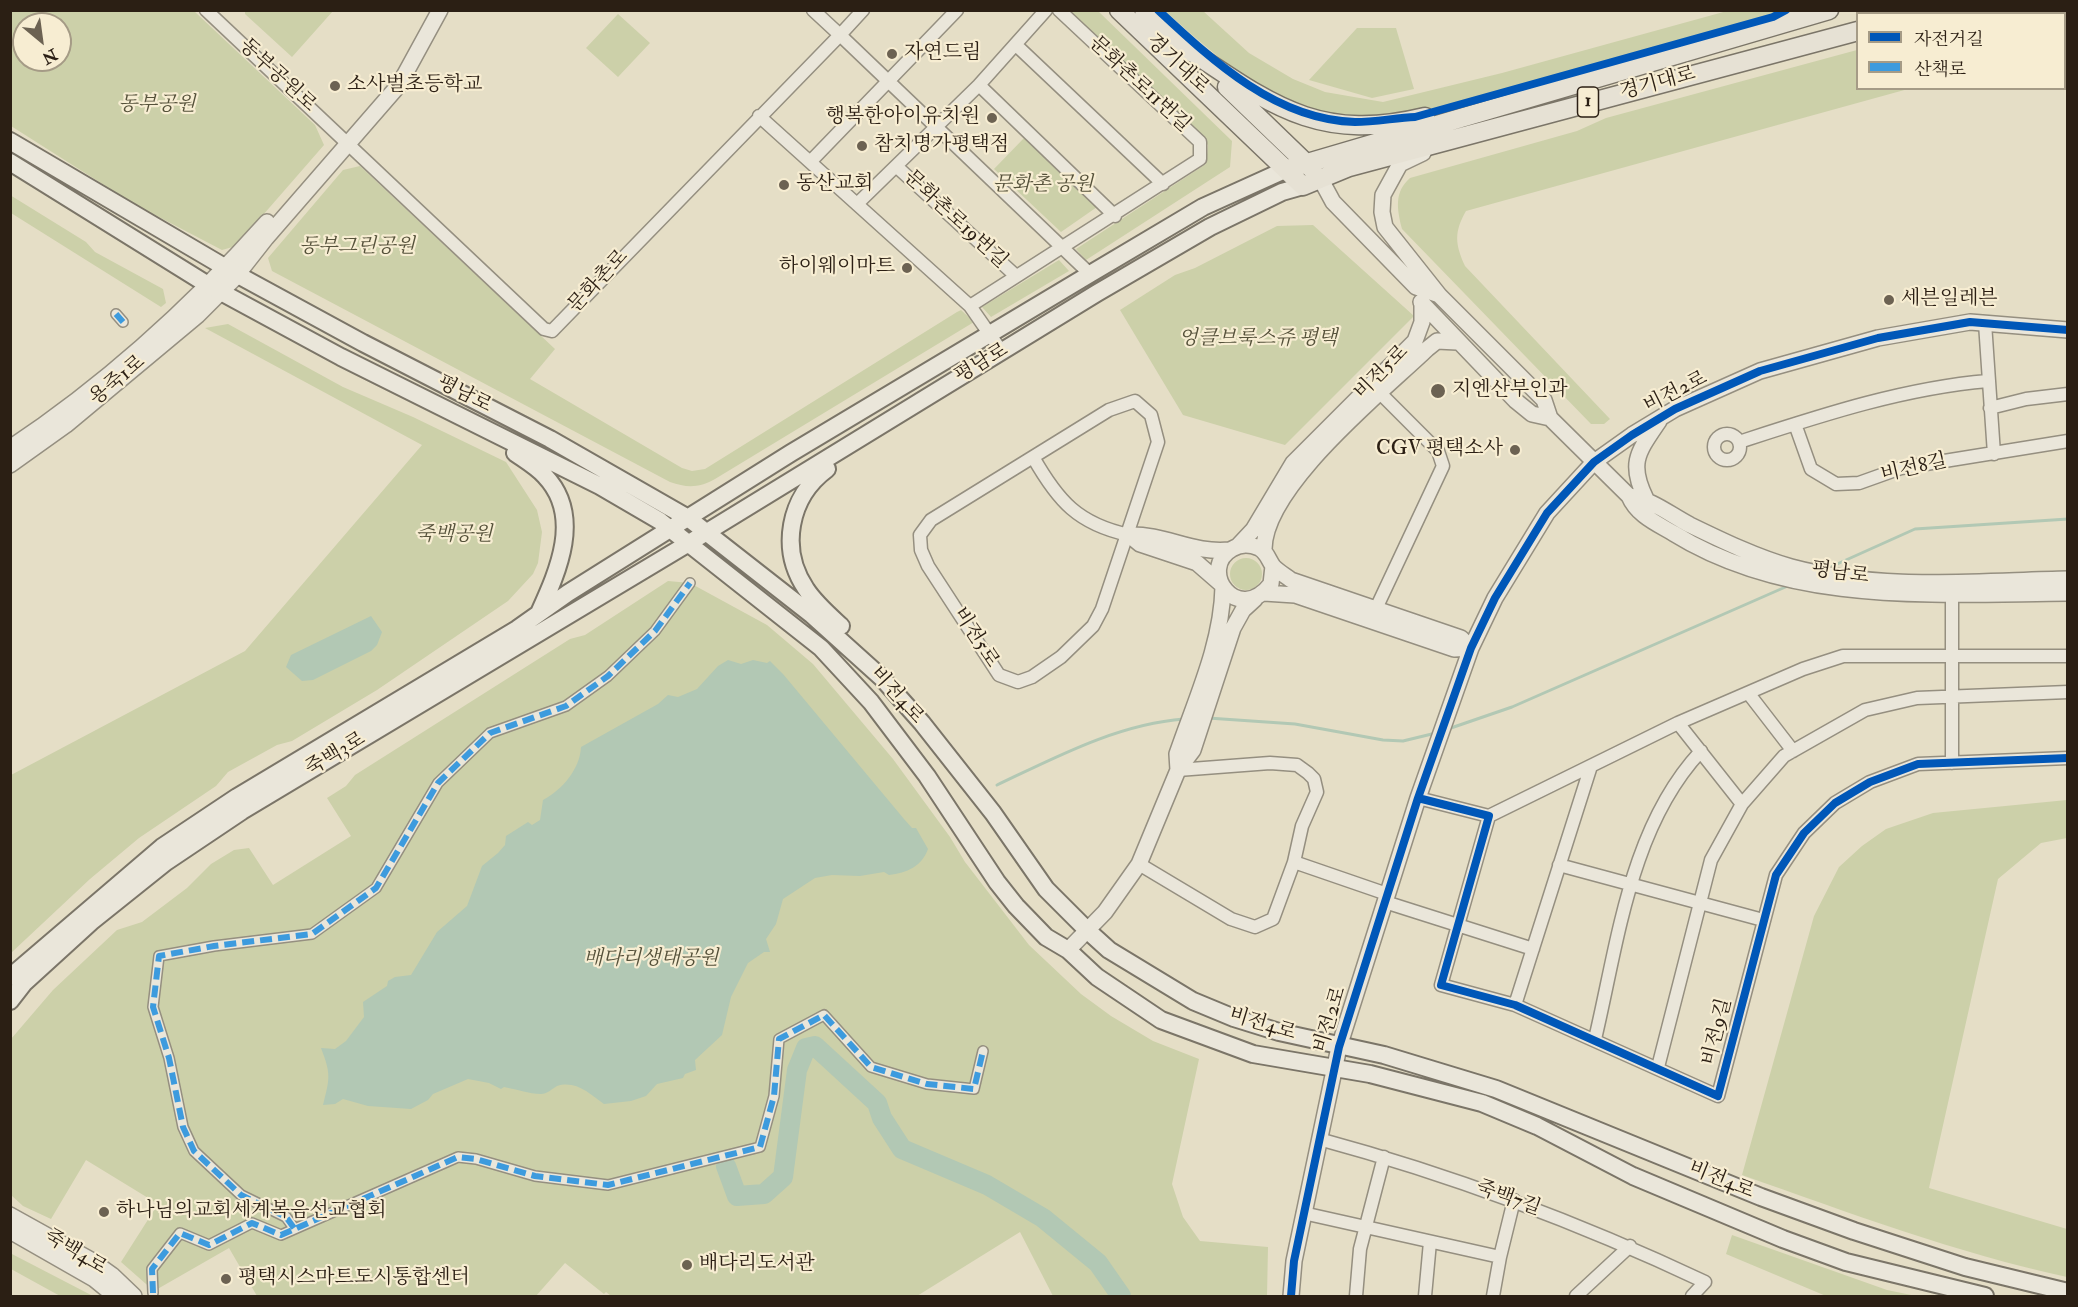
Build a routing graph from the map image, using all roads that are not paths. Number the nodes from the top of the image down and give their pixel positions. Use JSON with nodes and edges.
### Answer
{"nodes":[{"id":1,"x":206,"y":10,"type":"edge"},
{"id":2,"x":432,"y":10,"type":"edge"},
{"id":3,"x":440,"y":10,"type":"edge"},
{"id":4,"x":813,"y":10,"type":"edge"},
{"id":5,"x":863,"y":10,"type":"edge"},
{"id":6,"x":957,"y":10,"type":"edge"},
{"id":7,"x":1046,"y":10,"type":"edge"},
{"id":8,"x":1059,"y":10,"type":"edge"},
{"id":9,"x":1119,"y":10,"type":"edge"},
{"id":10,"x":1144,"y":10,"type":"edge"},
{"id":11,"x":1817,"y":12,"type":"edge"},
{"id":12,"x":1856,"y":31,"type":"edge"},
{"id":13,"x":840,"y":35,"type":"junction"},
{"id":14,"x":1180,"y":44,"type":"junction"},
{"id":15,"x":1017,"y":45,"type":"junction"},
{"id":16,"x":889,"y":81,"type":"junction"},
{"id":17,"x":979,"y":85,"type":"junction"},
{"id":18,"x":1483,"y":111,"type":"junction"},
{"id":19,"x":759,"y":116,"type":"junction"},
{"id":20,"x":938,"y":126,"type":"junction"},
{"id":21,"x":1465,"y":136,"type":"junction"},
{"id":22,"x":346,"y":140,"type":"junction"},
{"id":23,"x":10,"y":141,"type":"edge"},
{"id":24,"x":811,"y":161,"type":"junction"},
{"id":25,"x":10,"y":162,"type":"edge"},
{"id":26,"x":1306,"y":163,"type":"junction"},
{"id":27,"x":896,"y":166,"type":"junction"},
{"id":28,"x":1287,"y":169,"type":"junction"},
{"id":29,"x":1320,"y":178,"type":"junction"},
{"id":30,"x":1163,"y":184,"type":"junction"},
{"id":31,"x":1303,"y":186,"type":"junction"},
{"id":32,"x":1333,"y":202,"type":"junction"},
{"id":33,"x":857,"y":204,"type":"junction"},
{"id":34,"x":1115,"y":216,"type":"junction"},
{"id":35,"x":1065,"y":248,"type":"junction"},
{"id":36,"x":232,"y":272,"type":"junction"},
{"id":37,"x":1089,"y":274,"type":"junction"},
{"id":38,"x":1016,"y":276,"type":"junction"},
{"id":39,"x":1416,"y":287,"type":"junction"},
{"id":40,"x":215,"y":288,"type":"junction"},
{"id":41,"x":1439,"y":295,"type":"junction"},
{"id":42,"x":970,"y":306,"type":"junction"},
{"id":43,"x":1422,"y":306,"type":"junction"},
{"id":44,"x":116,"y":314,"type":"dead end"},
{"id":45,"x":123,"y":322,"type":"dead end"},
{"id":46,"x":1985,"y":323,"type":"junction"},
{"id":47,"x":2067,"y":330,"type":"edge"},
{"id":48,"x":991,"y":334,"type":"junction"},
{"id":49,"x":1457,"y":342,"type":"junction"},
{"id":50,"x":1002,"y":352,"type":"junction"},
{"id":51,"x":1988,"y":381,"type":"junction"},
{"id":52,"x":1380,"y":393,"type":"junction"},
{"id":53,"x":2067,"y":394,"type":"edge"},
{"id":54,"x":920,"y":402,"type":"junction"},
{"id":55,"x":1990,"y":408,"type":"junction"},
{"id":56,"x":1661,"y":417,"type":"junction"},
{"id":57,"x":1550,"y":418,"type":"junction"},
{"id":58,"x":1795,"y":424,"type":"junction"},
{"id":59,"x":492,"y":433,"type":"junction"},
{"id":60,"x":2067,"y":441,"type":"edge"},
{"id":61,"x":1739,"y":442,"type":"dead end"},
{"id":62,"x":10,"y":448,"type":"edge"},
{"id":63,"x":1994,"y":454,"type":"junction"},
{"id":64,"x":1033,"y":457,"type":"junction"},
{"id":65,"x":1594,"y":462,"type":"junction"},
{"id":66,"x":10,"y":465,"type":"edge"},
{"id":67,"x":1629,"y":496,"type":"junction"},
{"id":68,"x":1646,"y":499,"type":"junction"},
{"id":69,"x":688,"y":518,"type":"junction"},
{"id":70,"x":670,"y":529,"type":"junction"},
{"id":71,"x":707,"y":532,"type":"junction"},
{"id":72,"x":1129,"y":535,"type":"junction"},
{"id":73,"x":689,"y":543,"type":"junction"},
{"id":74,"x":1234,"y":548,"type":"junction"},
{"id":75,"x":1264,"y":551,"type":"junction"},
{"id":76,"x":1273,"y":566,"type":"junction"},
{"id":77,"x":2067,"y":579,"type":"edge"},
{"id":78,"x":690,"y":583,"type":"dead end"},
{"id":79,"x":1222,"y":585,"type":"junction"},
{"id":80,"x":1952,"y":588,"type":"junction"},
{"id":81,"x":2067,"y":593,"type":"edge"},
{"id":82,"x":1259,"y":596,"type":"junction"},
{"id":83,"x":539,"y":614,"type":"junction"},
{"id":84,"x":1373,"y":615,"type":"junction"},
{"id":85,"x":1471,"y":648,"type":"junction"},
{"id":86,"x":2067,"y":656,"type":"edge"},
{"id":87,"x":1952,"y":657,"type":"junction"},
{"id":88,"x":882,"y":678,"type":"junction"},
{"id":89,"x":2067,"y":692,"type":"edge"},
{"id":90,"x":1749,"y":694,"type":"junction"},
{"id":91,"x":1951,"y":697,"type":"junction"},
{"id":92,"x":1199,"y":708,"type":"junction"},
{"id":93,"x":1678,"y":723,"type":"junction"},
{"id":94,"x":1701,"y":751,"type":"junction"},
{"id":95,"x":1793,"y":751,"type":"junction"},
{"id":96,"x":2067,"y":758,"type":"edge"},
{"id":97,"x":1952,"y":763,"type":"junction"},
{"id":98,"x":1591,"y":766,"type":"junction"},
{"id":99,"x":1178,"y":770,"type":"junction"},
{"id":100,"x":1418,"y":798,"type":"junction"},
{"id":101,"x":1742,"y":804,"type":"junction"},
{"id":102,"x":1489,"y":816,"type":"junction"},
{"id":103,"x":1294,"y":862,"type":"junction"},
{"id":104,"x":1140,"y":864,"type":"junction"},
{"id":105,"x":1559,"y":865,"type":"junction"},
{"id":106,"x":1632,"y":885,"type":"junction"},
{"id":107,"x":1386,"y":898,"type":"junction"},
{"id":108,"x":1699,"y":904,"type":"junction"},
{"id":109,"x":1763,"y":920,"type":"junction"},
{"id":110,"x":1460,"y":926,"type":"junction"},
{"id":111,"x":1088,"y":931,"type":"junction"},
{"id":112,"x":1068,"y":950,"type":"junction"},
{"id":113,"x":1533,"y":950,"type":"junction"},
{"id":114,"x":10,"y":977,"type":"edge"},
{"id":115,"x":10,"y":1001,"type":"edge"},
{"id":116,"x":1515,"y":1005,"type":"junction"},
{"id":117,"x":1595,"y":1039,"type":"junction"},
{"id":118,"x":1339,"y":1047,"type":"junction"},
{"id":119,"x":983,"y":1051,"type":"dead end"},
{"id":120,"x":1658,"y":1067,"type":"junction"},
{"id":121,"x":1334,"y":1068,"type":"junction"},
{"id":122,"x":1319,"y":1139,"type":"junction"},
{"id":123,"x":1383,"y":1156,"type":"junction"},
{"id":124,"x":1514,"y":1200,"type":"junction"},
{"id":125,"x":1303,"y":1213,"type":"junction"},
{"id":126,"x":10,"y":1215,"type":"edge"},
{"id":127,"x":294,"y":1228,"type":"junction"},
{"id":128,"x":1364,"y":1228,"type":"junction"},
{"id":129,"x":10,"y":1231,"type":"edge"},
{"id":130,"x":1430,"y":1242,"type":"junction"},
{"id":131,"x":1630,"y":1246,"type":"junction"},
{"id":132,"x":1500,"y":1257,"type":"junction"},
{"id":133,"x":2067,"y":1292,"type":"edge"},
{"id":134,"x":153,"y":1293,"type":"dead end"},
{"id":135,"x":116,"y":1296,"type":"edge"},
{"id":136,"x":134,"y":1296,"type":"edge"},
{"id":137,"x":1291,"y":1296,"type":"edge"},
{"id":138,"x":1356,"y":1296,"type":"edge"},
{"id":139,"x":1425,"y":1296,"type":"edge"},
{"id":140,"x":1493,"y":1296,"type":"edge"},
{"id":141,"x":1576,"y":1296,"type":"edge"},
{"id":142,"x":1692,"y":1296,"type":"edge"},
{"id":143,"x":1985,"y":1296,"type":"edge"}],
"edges":[{"from":1,"to":22,"type":"street","name":"동부공원로"},
{"from":2,"to":22,"type":"street"},
{"from":3,"to":22,"type":"street"},
{"from":4,"to":13,"type":"street"},
{"from":5,"to":13,"type":"street","name":"문화촌로"},
{"from":6,"to":16,"type":"street"},
{"from":7,"to":15,"type":"street"},
{"from":8,"to":30,"type":"street","name":"문화촌로11번길"},
{"from":9,"to":28,"type":"main road","name":"경기대로"},
{"from":10,"to":14,"type":"main road","name":"경기대로"},
{"from":11,"to":18,"type":"main road","name":"경기대로","number":"1"},
{"from":12,"to":21,"type":"main road","name":"경기대로","number":"1"},
{"from":13,"to":16,"type":"street"},
{"from":13,"to":19,"type":"street","name":"문화촌로"},
{"from":14,"to":18,"type":"main road"},
{"from":14,"to":26,"type":"main road","name":"경기대로"},
{"from":15,"to":17,"type":"street"},
{"from":15,"to":30,"type":"street"},
{"from":16,"to":20,"type":"street"},
{"from":16,"to":24,"type":"street"},
{"from":17,"to":20,"type":"street"},
{"from":17,"to":34,"type":"street"},
{"from":18,"to":26,"type":"main road","name":"경기대로","number":"1"},
{"from":19,"to":22,"type":"street","name":"문화촌로"},
{"from":19,"to":24,"type":"street"},
{"from":20,"to":27,"type":"street","name":"문화촌로19번길"},
{"from":20,"to":35,"type":"street"},
{"from":21,"to":29,"type":"main road","name":"경기대로","number":"1"},
{"from":21,"to":41,"type":"street"},
{"from":22,"to":36,"type":"street"},
{"from":23,"to":36,"type":"main road","name":"평남로"},
{"from":24,"to":33,"type":"street"},
{"from":25,"to":40,"type":"main road","name":"평남로"},
{"from":26,"to":28,"type":"main road","name":"경기대로","number":"1"},
{"from":26,"to":29,"type":"main road","name":"경기대로"},
{"from":27,"to":33,"type":"street"},
{"from":27,"to":38,"type":"street","name":"문화촌로19번길"},
{"from":28,"to":31,"type":"main road","name":"경기대로"},
{"from":28,"to":37,"type":"main road","name":"평남로"},
{"from":29,"to":31,"type":"main road","name":"경기대로","number":"1"},
{"from":29,"to":32,"type":"street"},
{"from":30,"to":34,"type":"street","name":"문화촌로11번길"},
{"from":31,"to":32,"type":"street"},
{"from":31,"to":50,"type":"main road","name":"평남로"},
{"from":32,"to":39,"type":"street"},
{"from":33,"to":42,"type":"street"},
{"from":34,"to":35,"type":"street","name":"문화촌로11번길"},
{"from":35,"to":37,"type":"street"},
{"from":35,"to":38,"type":"street","name":"문화촌로11번길"},
{"from":36,"to":40,"type":"street"},
{"from":36,"to":69,"type":"main road","name":"평남로"},
{"from":37,"to":48,"type":"main road","name":"평남로"},
{"from":38,"to":42,"type":"street","name":"문화촌로19번길"},
{"from":39,"to":41,"type":"street"},
{"from":39,"to":43,"type":"street"},
{"from":40,"to":59,"type":"main road","name":"평남로"},
{"from":40,"to":62,"type":"street"},
{"from":40,"to":66,"type":"street","name":"용죽1로"},
{"from":41,"to":57,"type":"street"},
{"from":42,"to":48,"type":"street"},
{"from":43,"to":49,"type":"street"},
{"from":43,"to":74,"type":"street","name":"비전5로"},
{"from":44,"to":45,"type":"street"},
{"from":46,"to":47,"type":"street","name":"비전2로"},
{"from":46,"to":51,"type":"street"},
{"from":46,"to":56,"type":"street","name":"비전2로"},
{"from":48,"to":50,"type":"street"},
{"from":48,"to":69,"type":"main road","name":"평남로"},
{"from":49,"to":52,"type":"street","name":"비전5로"},
{"from":49,"to":57,"type":"street"},
{"from":50,"to":54,"type":"main road","name":"평남로"},
{"from":51,"to":55,"type":"street"},
{"from":51,"to":58,"type":"street"},
{"from":52,"to":75,"type":"street","name":"비전5로"},
{"from":52,"to":84,"type":"street"},
{"from":53,"to":55,"type":"street"},
{"from":54,"to":71,"type":"main road","name":"평남로"},
{"from":54,"to":88,"type":"main road"},
{"from":55,"to":63,"type":"street"},
{"from":56,"to":65,"type":"street","name":"비전2로"},
{"from":56,"to":68,"type":"street"},
{"from":57,"to":65,"type":"street"},
{"from":58,"to":61,"type":"street"},
{"from":58,"to":63,"type":"street","name":"비전8길"},
{"from":59,"to":70,"type":"main road","name":"평남로"},
{"from":59,"to":83,"type":"main road"},
{"from":60,"to":63,"type":"street","name":"비전8길"},
{"from":64,"to":72,"type":"street"},
{"from":64,"to":72,"type":"street","name":"비전5로"},
{"from":64,"to":72,"type":"street","name":"비전5로"},
{"from":65,"to":67,"type":"street"},
{"from":65,"to":85,"type":"street","name":"비전2로"},
{"from":67,"to":68,"type":"street","name":"평남로"},
{"from":67,"to":80,"type":"street"},
{"from":68,"to":80,"type":"street","name":"평남로"},
{"from":69,"to":70,"type":"main road","name":"평남로"},
{"from":69,"to":71,"type":"main road","name":"비전4로"},
{"from":70,"to":73,"type":"main road","name":"평남로"},
{"from":70,"to":83,"type":"main road","name":"죽백3로"},
{"from":71,"to":73,"type":"main road","name":"평남로"},
{"from":71,"to":88,"type":"main road","name":"비전4로"},
{"from":72,"to":74,"type":"street"},
{"from":72,"to":79,"type":"street"},
{"from":73,"to":112,"type":"main road","name":"비전4로"},
{"from":73,"to":115,"type":"main road","name":"죽백3로"},
{"from":74,"to":75,"type":"street"},
{"from":74,"to":79,"type":"street"},
{"from":75,"to":76,"type":"street"},
{"from":76,"to":82,"type":"street"},
{"from":76,"to":84,"type":"street"},
{"from":77,"to":80,"type":"street","name":"평남로"},
{"from":78,"to":127,"type":"street"},
{"from":79,"to":82,"type":"street"},
{"from":79,"to":92,"type":"street"},
{"from":80,"to":81,"type":"street"},
{"from":80,"to":87,"type":"street"},
{"from":82,"to":84,"type":"street"},
{"from":82,"to":92,"type":"street"},
{"from":83,"to":114,"type":"main road","name":"죽백3로"},
{"from":84,"to":85,"type":"street"},
{"from":85,"to":100,"type":"street","name":"비전2로"},
{"from":86,"to":87,"type":"street"},
{"from":87,"to":90,"type":"street"},
{"from":87,"to":91,"type":"street"},
{"from":88,"to":111,"type":"main road","name":"비전4로"},
{"from":89,"to":91,"type":"street"},
{"from":90,"to":93,"type":"street"},
{"from":90,"to":95,"type":"street"},
{"from":91,"to":95,"type":"street"},
{"from":91,"to":97,"type":"street"},
{"from":92,"to":99,"type":"street"},
{"from":92,"to":99,"type":"street"},
{"from":93,"to":94,"type":"street"},
{"from":93,"to":98,"type":"street"},
{"from":94,"to":101,"type":"street"},
{"from":94,"to":106,"type":"street"},
{"from":95,"to":101,"type":"street"},
{"from":96,"to":97,"type":"street","name":"비전9길"},
{"from":97,"to":109,"type":"street","name":"비전9길"},
{"from":98,"to":102,"type":"street"},
{"from":98,"to":105,"type":"street"},
{"from":99,"to":103,"type":"street"},
{"from":99,"to":104,"type":"street"},
{"from":100,"to":102,"type":"street"},
{"from":100,"to":107,"type":"street","name":"비전2로"},
{"from":101,"to":108,"type":"street"},
{"from":102,"to":110,"type":"street","name":"비전9길"},
{"from":103,"to":104,"type":"street"},
{"from":103,"to":107,"type":"street"},
{"from":104,"to":111,"type":"street"},
{"from":105,"to":106,"type":"street"},
{"from":105,"to":113,"type":"street"},
{"from":106,"to":108,"type":"street"},
{"from":106,"to":117,"type":"street"},
{"from":107,"to":110,"type":"street"},
{"from":107,"to":118,"type":"street","name":"비전2로"},
{"from":108,"to":109,"type":"street"},
{"from":108,"to":120,"type":"street"},
{"from":109,"to":120,"type":"street","name":"비전9길"},
{"from":110,"to":113,"type":"street"},
{"from":110,"to":116,"type":"street","name":"비전9길"},
{"from":111,"to":112,"type":"street"},
{"from":111,"to":118,"type":"main road","name":"비전4로"},
{"from":112,"to":121,"type":"main road","name":"비전4로"},
{"from":113,"to":116,"type":"street"},
{"from":116,"to":117,"type":"street","name":"비전9길"},
{"from":117,"to":120,"type":"street","name":"비전9길"},
{"from":118,"to":121,"type":"street","name":"비전2로"},
{"from":118,"to":133,"type":"main road","name":"비전4로"},
{"from":119,"to":127,"type":"street"},
{"from":121,"to":122,"type":"street","name":"비전2로"},
{"from":121,"to":143,"type":"main road","name":"비전4로"},
{"from":122,"to":123,"type":"street","name":"죽백7길"},
{"from":122,"to":125,"type":"street","name":"비전2로"},
{"from":123,"to":124,"type":"street","name":"죽백7길"},
{"from":123,"to":128,"type":"street"},
{"from":124,"to":131,"type":"street","name":"죽백7길"},
{"from":124,"to":132,"type":"street"},
{"from":125,"to":128,"type":"street"},
{"from":125,"to":137,"type":"street","name":"비전2로"},
{"from":126,"to":136,"type":"street","name":"죽백4로"},
{"from":127,"to":134,"type":"street"},
{"from":128,"to":130,"type":"street"},
{"from":128,"to":138,"type":"street"},
{"from":129,"to":135,"type":"street","name":"죽백4로"},
{"from":130,"to":132,"type":"street"},
{"from":130,"to":139,"type":"street"},
{"from":131,"to":141,"type":"street"},
{"from":131,"to":142,"type":"street","name":"죽백7길"},
{"from":132,"to":140,"type":"street"}]}
